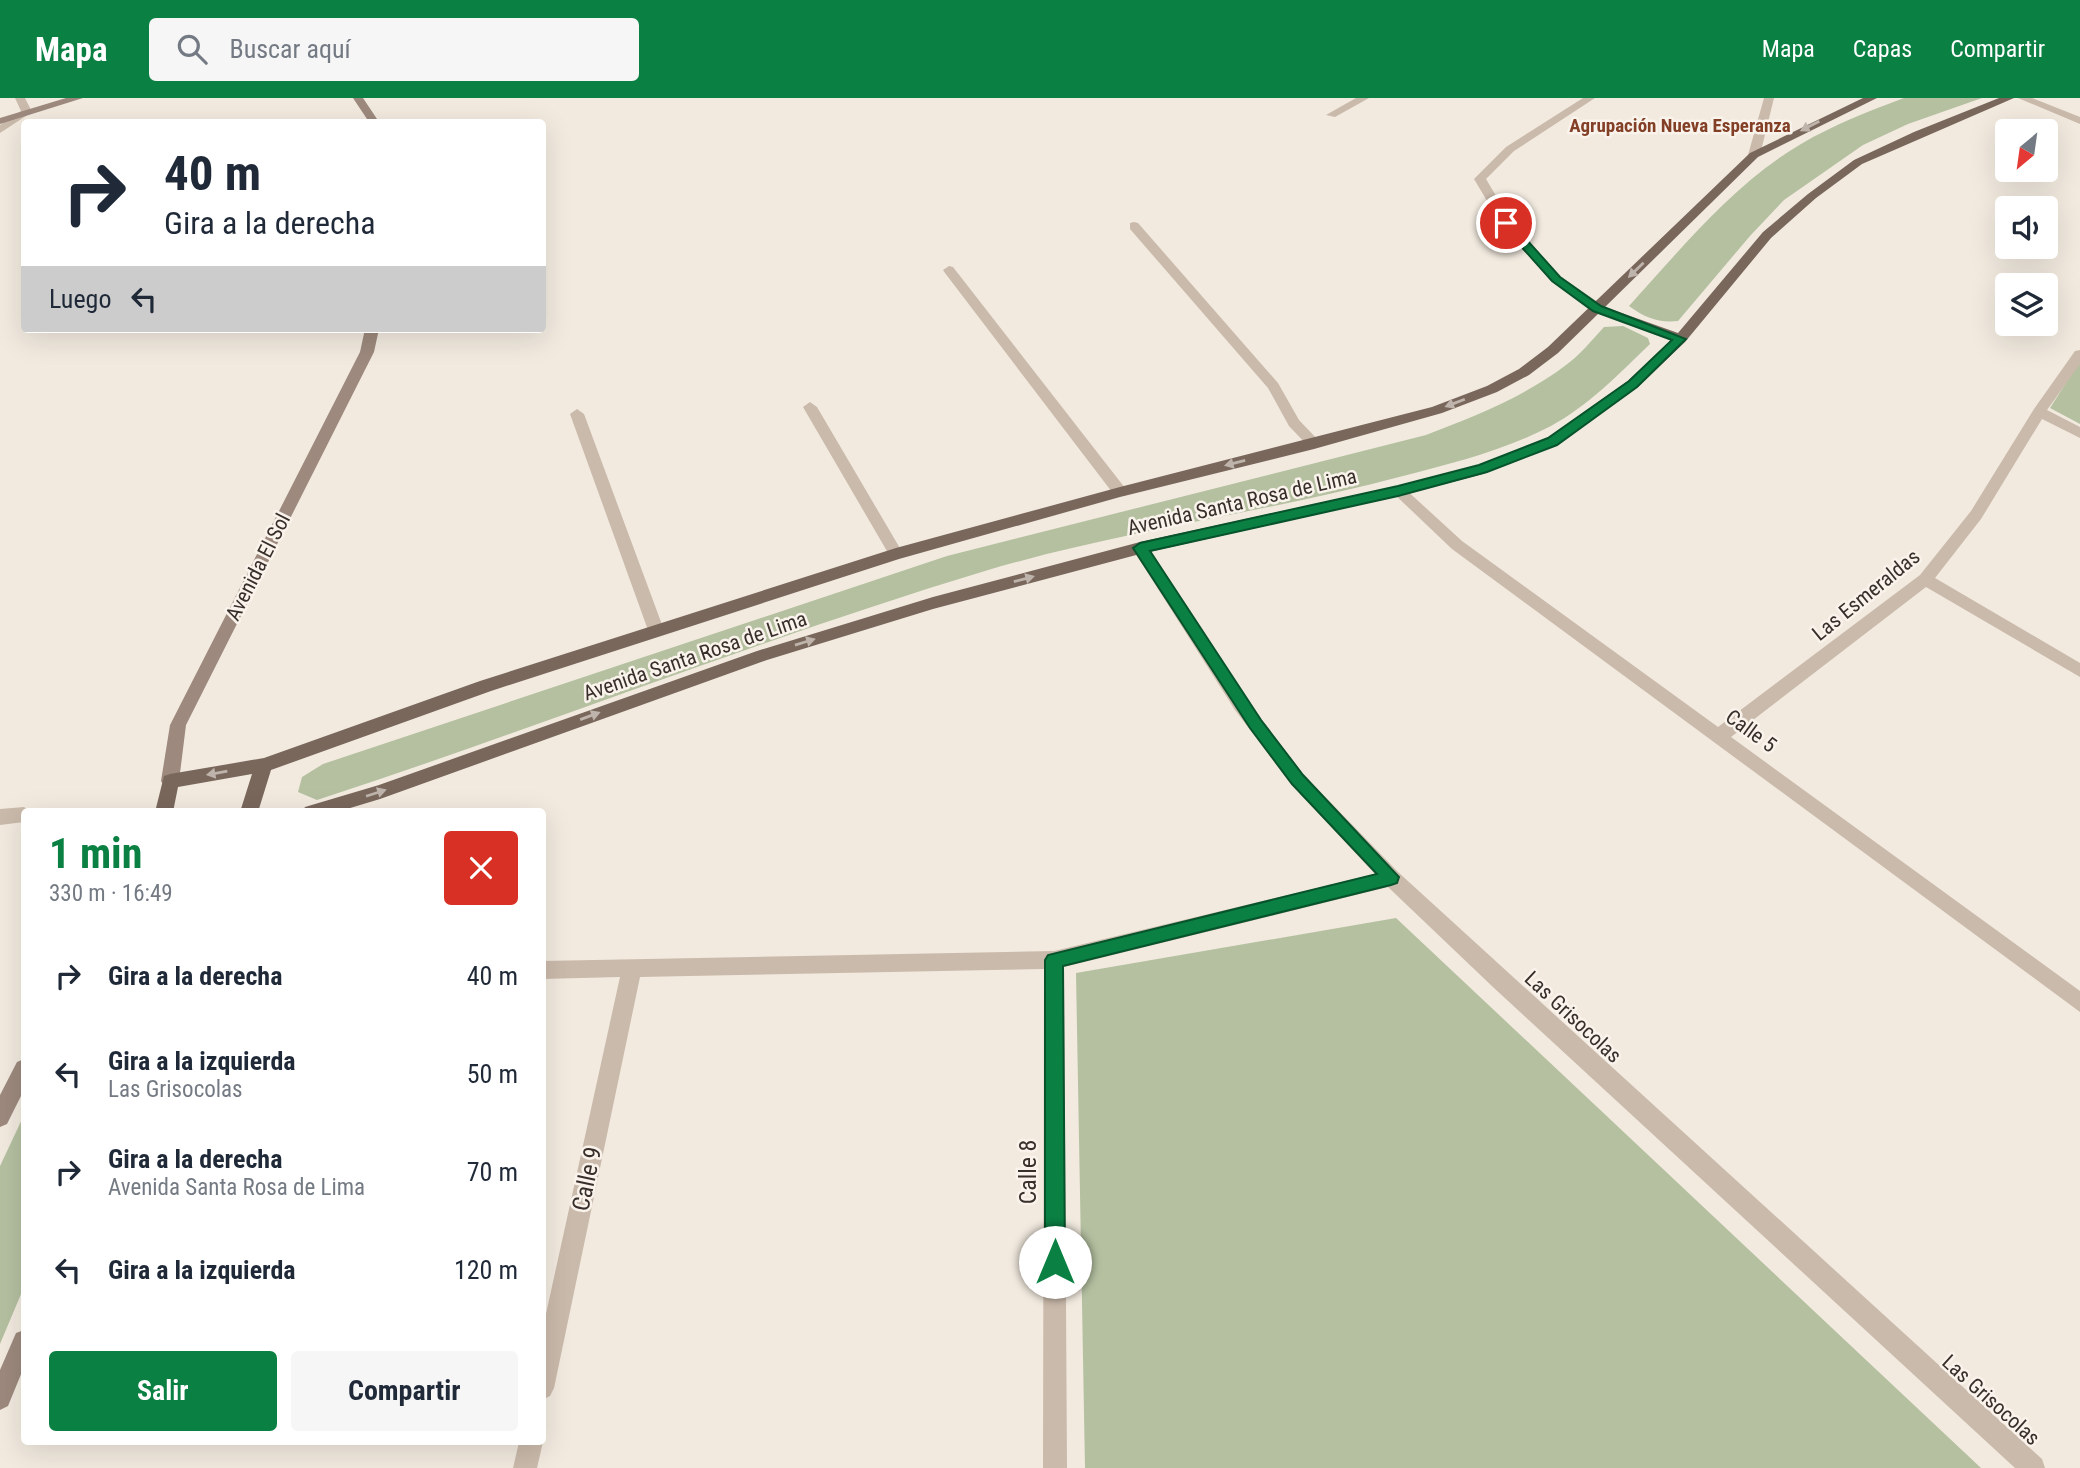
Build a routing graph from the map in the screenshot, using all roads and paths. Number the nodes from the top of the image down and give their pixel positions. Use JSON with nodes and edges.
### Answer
{"nodes":[{"id":1,"x":20,"y":98,"type":"edge"},
{"id":2,"x":78,"y":98,"type":"edge"},
{"id":3,"x":358,"y":98,"type":"edge"},
{"id":4,"x":1364,"y":98,"type":"edge"},
{"id":5,"x":1590,"y":98,"type":"edge"},
{"id":6,"x":1769,"y":98,"type":"edge"},
{"id":7,"x":1871,"y":98,"type":"edge"},
{"id":8,"x":2009,"y":98,"type":"edge"},
{"id":9,"x":2023,"y":98,"type":"edge"},
{"id":10,"x":27,"y":112,"type":"junction"},
{"id":11,"x":1331,"y":115,"type":"dead end"},
{"id":12,"x":372,"y":119,"type":"edge"},
{"id":13,"x":0,"y":121,"type":"edge"},
{"id":14,"x":2080,"y":121,"type":"edge"},
{"id":15,"x":0,"y":130,"type":"edge"},
{"id":16,"x":1754,"y":155,"type":"junction"},
{"id":17,"x":1135,"y":226,"type":"dead end"},
{"id":18,"x":950,"y":270,"type":"dead end"},
{"id":19,"x":1597,"y":308,"type":"junction"},
{"id":20,"x":371,"y":333,"type":"edge"},
{"id":21,"x":1680,"y":339,"type":"junction"},
{"id":22,"x":2080,"y":354,"type":"edge"},
{"id":23,"x":810,"y":407,"type":"dead end"},
{"id":24,"x":2039,"y":412,"type":"junction"},
{"id":25,"x":577,"y":414,"type":"dead end"},
{"id":26,"x":2080,"y":433,"type":"edge"},
{"id":27,"x":1314,"y":444,"type":"junction"},
{"id":28,"x":1398,"y":491,"type":"junction"},
{"id":29,"x":1120,"y":492,"type":"junction"},
{"id":30,"x":1140,"y":548,"type":"junction"},
{"id":31,"x":896,"y":554,"type":"junction"},
{"id":32,"x":1926,"y":579,"type":"junction"},
{"id":33,"x":656,"y":630,"type":"junction"},
{"id":34,"x":2080,"y":671,"type":"edge"},
{"id":35,"x":1720,"y":736,"type":"junction"},
{"id":36,"x":264,"y":765,"type":"junction"},
{"id":37,"x":170,"y":781,"type":"junction"},
{"id":38,"x":165,"y":808,"type":"edge"},
{"id":39,"x":250,"y":808,"type":"edge"},
{"id":40,"x":324,"y":808,"type":"edge"},
{"id":41,"x":21,"y":815,"type":"edge"},
{"id":42,"x":0,"y":817,"type":"edge"},
{"id":43,"x":1391,"y":877,"type":"junction"},
{"id":44,"x":1054,"y":960,"type":"junction"},
{"id":45,"x":632,"y":969,"type":"junction"},
{"id":46,"x":546,"y":970,"type":"edge"},
{"id":47,"x":2080,"y":1003,"type":"edge"},
{"id":48,"x":21,"y":1075,"type":"edge"},
{"id":49,"x":0,"y":1117,"type":"edge"},
{"id":50,"x":21,"y":1348,"type":"edge"},
{"id":51,"x":546,"y":1369,"type":"edge"},
{"id":52,"x":0,"y":1398,"type":"edge"},
{"id":53,"x":530,"y":1445,"type":"edge"},
{"id":54,"x":526,"y":1468,"type":"edge"},
{"id":55,"x":1055,"y":1468,"type":"edge"},
{"id":56,"x":2033,"y":1468,"type":"edge"}],
"edges":[{"from":1,"to":10,"type":"street"},
{"from":2,"to":10,"type":"main road"},
{"from":3,"to":12,"type":"main road"},
{"from":4,"to":11,"type":"street"},
{"from":5,"to":19,"type":"street"},
{"from":6,"to":16,"type":"street"},
{"from":7,"to":16,"type":"main road","name":"Avenida Santa Rosa de Lima","one_way":true},
{"from":8,"to":21,"type":"main road","name":"Avenida Santa Rosa de Lima"},
{"from":9,"to":14,"type":"street"},
{"from":10,"to":13,"type":"main road"},
{"from":10,"to":15,"type":"street"},
{"from":16,"to":19,"type":"main road","name":"Avenida Santa Rosa de Lima","one_way":true},
{"from":17,"to":27,"type":"street"},
{"from":18,"to":29,"type":"street"},
{"from":19,"to":21,"type":"main road"},
{"from":19,"to":27,"type":"main road","name":"Avenida Santa Rosa de Lima","one_way":true},
{"from":20,"to":37,"type":"main road","name":"Avenida El Sol"},
{"from":21,"to":28,"type":"main road","name":"Avenida Santa Rosa de Lima"},
{"from":22,"to":24,"type":"street","name":"Las Esmeraldas"},
{"from":23,"to":31,"type":"street"},
{"from":24,"to":26,"type":"street"},
{"from":24,"to":32,"type":"street","name":"Las Esmeraldas"},
{"from":25,"to":33,"type":"street"},
{"from":27,"to":29,"type":"main road","name":"Avenida Santa Rosa de Lima","one_way":true},
{"from":28,"to":30,"type":"main road","name":"Avenida Santa Rosa de Lima"},
{"from":28,"to":35,"type":"street","name":"Calle 5"},
{"from":29,"to":31,"type":"main road","name":"Avenida Santa Rosa de Lima"},
{"from":40,"to":30,"type":"main road","name":"Avenida Santa Rosa de Lima","one_way":true},
{"from":30,"to":43,"type":"street","name":"Las Grisocolas"},
{"from":31,"to":33,"type":"main road","name":"Avenida Santa Rosa de Lima"},
{"from":32,"to":34,"type":"street"},
{"from":32,"to":35,"type":"street","name":"Las Esmeraldas"},
{"from":33,"to":36,"type":"main road","name":"Avenida Santa Rosa de Lima"},
{"from":35,"to":47,"type":"street","name":"Calle 5"},
{"from":36,"to":37,"type":"main road","name":"Avenida Santa Rosa de Lima","one_way":true},
{"from":36,"to":39,"type":"main road"},
{"from":37,"to":38,"type":"main road","name":"Avenida El Sol"},
{"from":41,"to":42,"type":"street"},
{"from":43,"to":44,"type":"street"},
{"from":43,"to":56,"type":"street","name":"Las Grisocolas"},
{"from":44,"to":45,"type":"street"},
{"from":44,"to":55,"type":"street","name":"Calle 8"},
{"from":45,"to":46,"type":"street"},
{"from":45,"to":51,"type":"street","name":"Calle 9"},
{"from":48,"to":49,"type":"main road"},
{"from":50,"to":52,"type":"main road"},
{"from":53,"to":54,"type":"street"}]}
